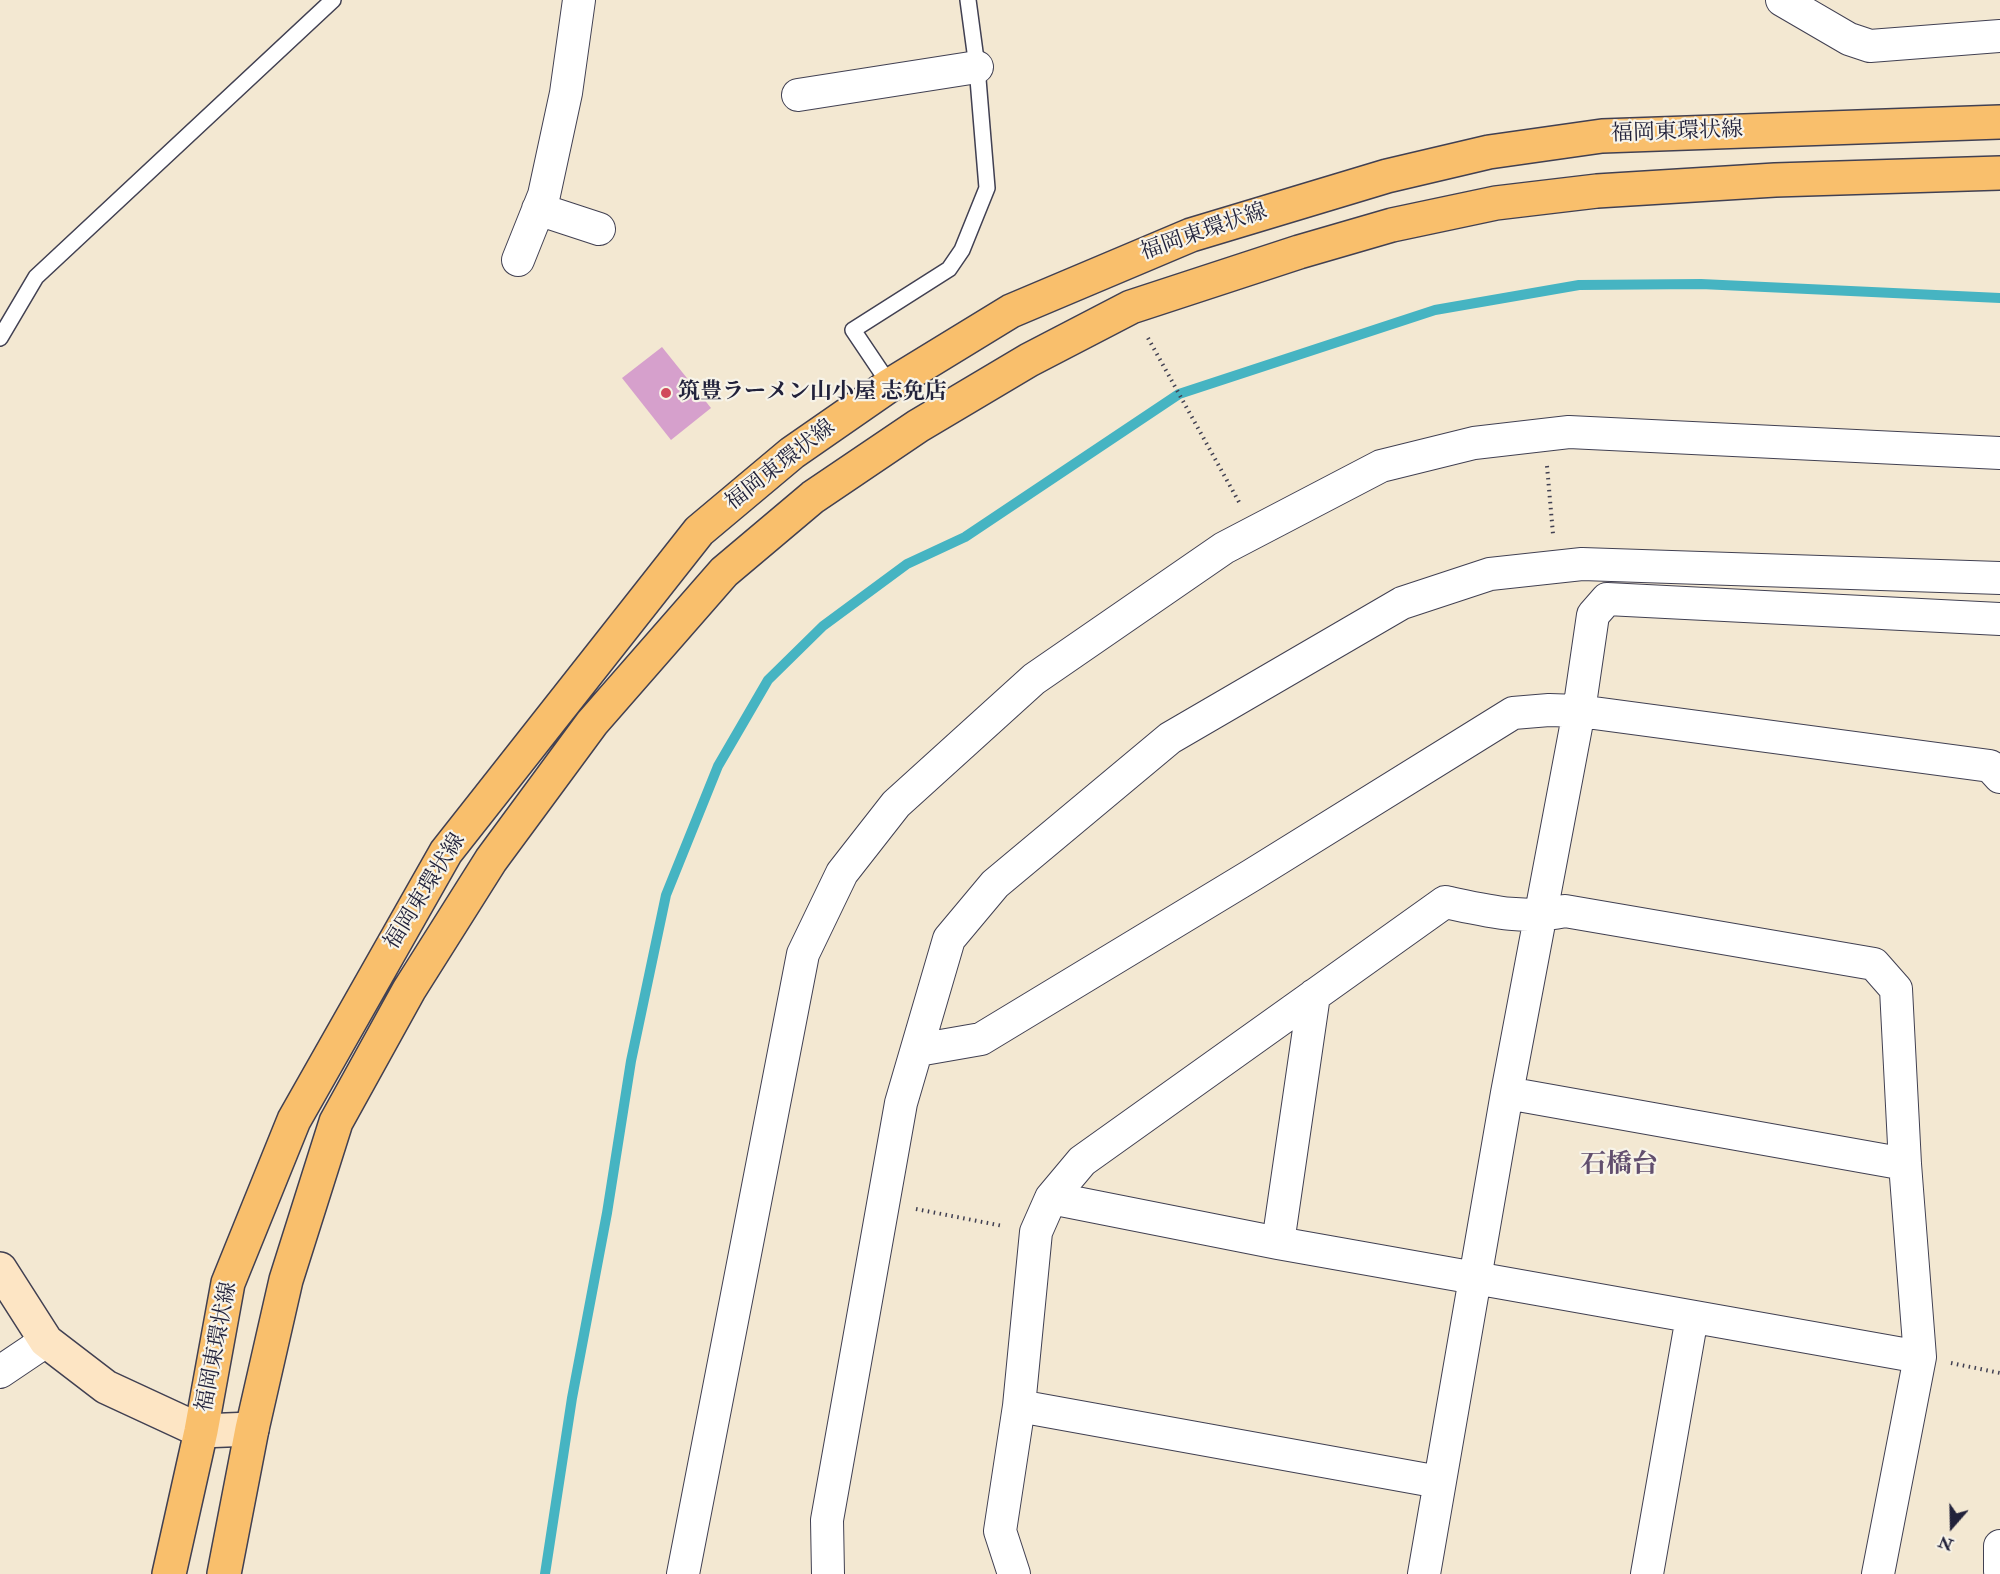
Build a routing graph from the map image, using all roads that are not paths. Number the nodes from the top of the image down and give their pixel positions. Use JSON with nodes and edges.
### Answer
{"nodes":[{"id":1,"x":333,"y":0,"type":"edge"},
{"id":2,"x":579,"y":0,"type":"edge"},
{"id":3,"x":968,"y":0,"type":"edge"},
{"id":4,"x":1782,"y":0,"type":"edge"},
{"id":5,"x":2000,"y":36,"type":"edge"},
{"id":6,"x":977,"y":67,"type":"junction"},
{"id":7,"x":798,"y":95,"type":"dead end"},
{"id":8,"x":2000,"y":122,"type":"edge"},
{"id":9,"x":2000,"y":173,"type":"edge"},
{"id":10,"x":538,"y":209,"type":"junction"},
{"id":11,"x":599,"y":229,"type":"dead end"},
{"id":12,"x":518,"y":260,"type":"dead end"},
{"id":13,"x":0,"y":338,"type":"edge"},
{"id":14,"x":890,"y":385,"type":"junction"},
{"id":15,"x":2000,"y":453,"type":"edge"},
{"id":16,"x":2000,"y":578,"type":"edge"},
{"id":17,"x":2000,"y":619,"type":"edge"},
{"id":18,"x":1579,"y":711,"type":"junction"},
{"id":19,"x":2000,"y":777,"type":"edge"},
{"id":20,"x":1539,"y":916,"type":"junction"},
{"id":21,"x":1314,"y":995,"type":"junction"},
{"id":22,"x":918,"y":1050,"type":"junction"},
{"id":23,"x":1507,"y":1093,"type":"junction"},
{"id":24,"x":1905,"y":1164,"type":"junction"},
{"id":25,"x":1052,"y":1197,"type":"junction"},
{"id":26,"x":1278,"y":1243,"type":"junction"},
{"id":27,"x":0,"y":1269,"type":"edge"},
{"id":28,"x":1475,"y":1278,"type":"junction"},
{"id":29,"x":1692,"y":1317,"type":"junction"},
{"id":30,"x":46,"y":1341,"type":"junction"},
{"id":31,"x":1920,"y":1357,"type":"junction"},
{"id":32,"x":0,"y":1372,"type":"edge"},
{"id":33,"x":1019,"y":1406,"type":"junction"},
{"id":34,"x":252,"y":1429,"type":"junction"},
{"id":35,"x":201,"y":1431,"type":"junction"},
{"id":36,"x":1438,"y":1482,"type":"junction"},
{"id":37,"x":169,"y":1574,"type":"edge"},
{"id":38,"x":224,"y":1574,"type":"edge"},
{"id":39,"x":683,"y":1574,"type":"edge"},
{"id":40,"x":828,"y":1574,"type":"edge"},
{"id":41,"x":1014,"y":1574,"type":"edge"},
{"id":42,"x":1424,"y":1574,"type":"edge"},
{"id":43,"x":1647,"y":1574,"type":"edge"},
{"id":44,"x":1878,"y":1574,"type":"edge"}],
"edges":[{"from":1,"to":13,"type":"lane"},
{"from":2,"to":10,"type":"street"},
{"from":3,"to":6,"type":"lane"},
{"from":4,"to":5,"type":"street"},
{"from":6,"to":7,"type":"street"},
{"from":6,"to":14,"type":"lane"},
{"from":8,"to":14,"type":"main road","name":"福岡東環状線"},
{"from":9,"to":34,"type":"main road","name":"福岡東環状線"},
{"from":10,"to":11,"type":"street"},
{"from":10,"to":12,"type":"street"},
{"from":14,"to":35,"type":"main road","name":"福岡東環状線"},
{"from":15,"to":39,"type":"street"},
{"from":16,"to":22,"type":"street"},
{"from":17,"to":18,"type":"street"},
{"from":18,"to":19,"type":"street"},
{"from":18,"to":20,"type":"street"},
{"from":18,"to":22,"type":"street"},
{"from":20,"to":21,"type":"street"},
{"from":20,"to":23,"type":"street"},
{"from":20,"to":24,"type":"street"},
{"from":21,"to":25,"type":"street"},
{"from":21,"to":26,"type":"street"},
{"from":22,"to":40,"type":"street"},
{"from":23,"to":24,"type":"street"},
{"from":23,"to":28,"type":"street"},
{"from":24,"to":31,"type":"street"},
{"from":25,"to":26,"type":"street"},
{"from":25,"to":33,"type":"street"},
{"from":26,"to":28,"type":"street"},
{"from":27,"to":30,"type":"street"},
{"from":28,"to":29,"type":"street"},
{"from":28,"to":36,"type":"street"},
{"from":29,"to":31,"type":"street"},
{"from":29,"to":43,"type":"street"},
{"from":30,"to":32,"type":"street"},
{"from":30,"to":35,"type":"street"},
{"from":31,"to":44,"type":"street"},
{"from":33,"to":36,"type":"street"},
{"from":33,"to":41,"type":"street"},
{"from":34,"to":35,"type":"street"},
{"from":34,"to":38,"type":"main road","name":"福岡東環状線"},
{"from":35,"to":37,"type":"main road","name":"福岡東環状線"},
{"from":36,"to":42,"type":"street"}]}
